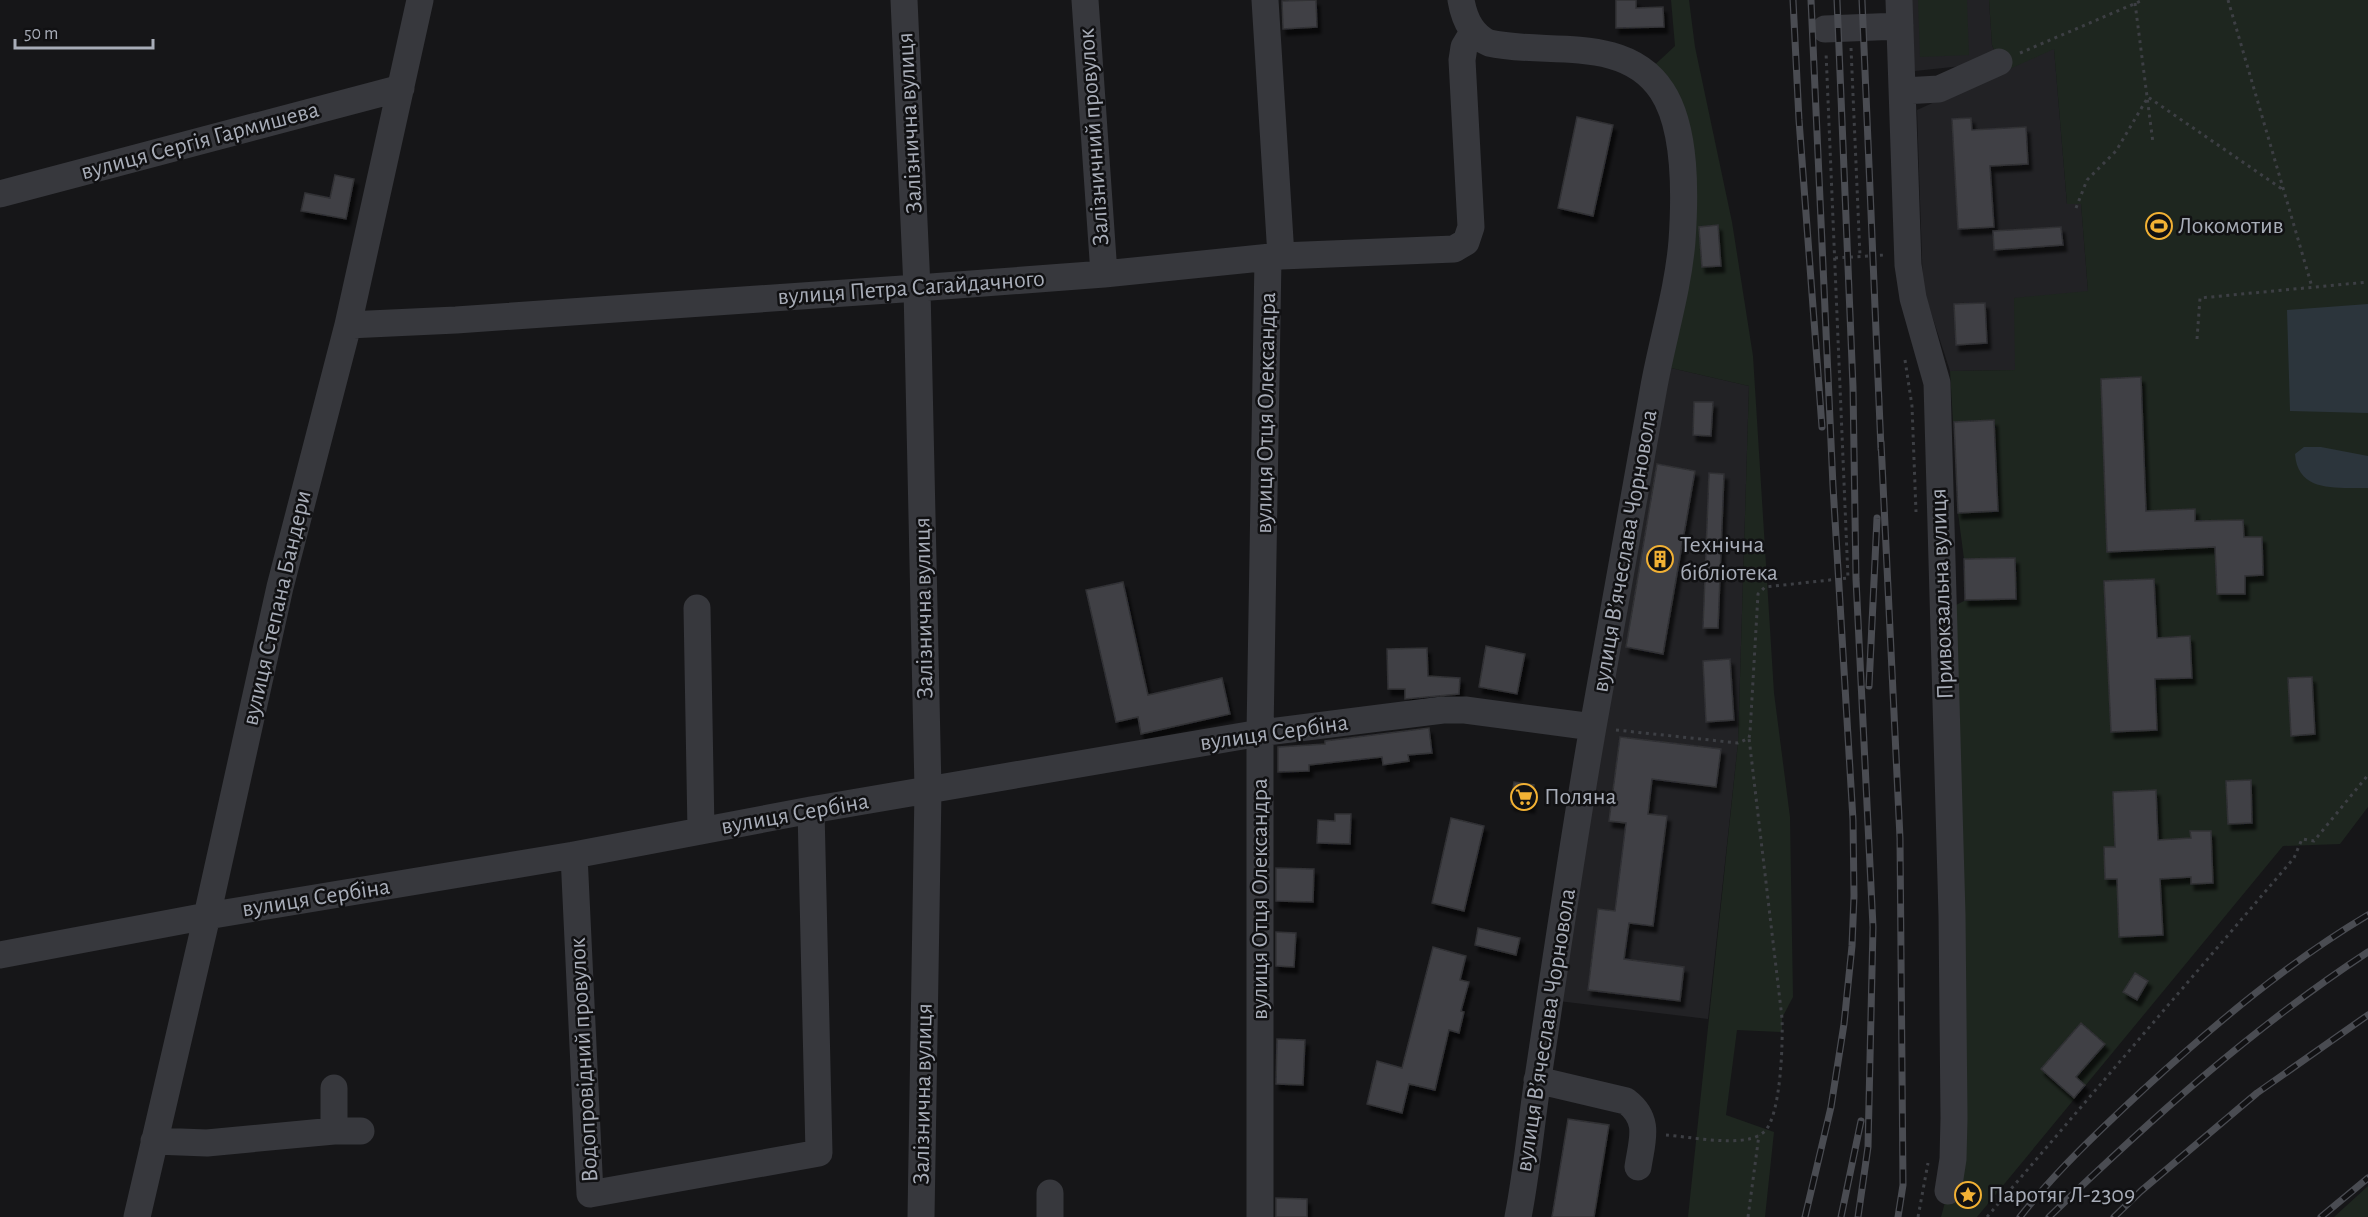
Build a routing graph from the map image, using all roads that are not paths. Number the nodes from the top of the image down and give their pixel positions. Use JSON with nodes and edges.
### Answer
{"nodes":[{"id":1,"x":420,"y":0,"type":"edge"},
{"id":2,"x":904,"y":0,"type":"edge"},
{"id":3,"x":1085,"y":0,"type":"edge"},
{"id":4,"x":1266,"y":0,"type":"edge"},
{"id":5,"x":1461,"y":0,"type":"edge"},
{"id":6,"x":1900,"y":13,"type":"edge"},
{"id":7,"x":1838,"y":28,"type":"road end"},
{"id":8,"x":1473,"y":32,"type":"junction"},
{"id":9,"x":1999,"y":62,"type":"road end"},
{"id":10,"x":401,"y":88,"type":"junction"},
{"id":11,"x":1903,"y":91,"type":"junction"},
{"id":12,"x":0,"y":194,"type":"edge"},
{"id":13,"x":1275,"y":257,"type":"junction"},
{"id":14,"x":1104,"y":274,"type":"junction"},
{"id":15,"x":917,"y":288,"type":"junction"},
{"id":16,"x":348,"y":325,"type":"junction"},
{"id":17,"x":697,"y":608,"type":"dead end"},
{"id":18,"x":1593,"y":727,"type":"junction"},
{"id":19,"x":1260,"y":733,"type":"junction"},
{"id":20,"x":928,"y":790,"type":"junction"},
{"id":21,"x":811,"y":810,"type":"junction"},
{"id":22,"x":701,"y":831,"type":"junction"},
{"id":23,"x":574,"y":855,"type":"junction"},
{"id":24,"x":207,"y":916,"type":"junction"},
{"id":25,"x":0,"y":956,"type":"edge"},
{"id":26,"x":1537,"y":1080,"type":"junction"},
{"id":27,"x":334,"y":1088,"type":"dead end"},
{"id":28,"x":334,"y":1131,"type":"junction"},
{"id":29,"x":361,"y":1131,"type":"dead end"},
{"id":30,"x":154,"y":1141,"type":"junction"},
{"id":31,"x":1638,"y":1167,"type":"dead end"},
{"id":32,"x":1948,"y":1191,"type":"dead end"},
{"id":33,"x":137,"y":1217,"type":"edge"},
{"id":34,"x":921,"y":1217,"type":"edge"},
{"id":35,"x":1260,"y":1217,"type":"edge"},
{"id":36,"x":1518,"y":1217,"type":"edge"}],
"edges":[{"from":1,"to":10,"type":"street","name":"вулиця Степана Бандери"},
{"from":2,"to":15,"type":"street","name":"Залізнична вулиця"},
{"from":3,"to":14,"type":"street","name":"Залізничний провулок"},
{"from":4,"to":13,"type":"street","name":"вулиця Отця Олександра"},
{"from":5,"to":8,"type":"street"},
{"from":6,"to":7,"type":"street"},
{"from":6,"to":11,"type":"street","name":"Привокзальна вулиця"},
{"from":8,"to":13,"type":"street","name":"вулиця Петра Сагайдачного"},
{"from":8,"to":18,"type":"street","name":"вулиця Вʼячеслава Чорновола"},
{"from":9,"to":11,"type":"street"},
{"from":10,"to":12,"type":"street","name":"вулиця Сергія Гармишева"},
{"from":10,"to":16,"type":"street","name":"вулиця Степана Бандери"},
{"from":11,"to":32,"type":"street","name":"Привокзальна вулиця"},
{"from":13,"to":14,"type":"street","name":"вулиця Петра Сагайдачного"},
{"from":13,"to":19,"type":"street","name":"вулиця Отця Олександра"},
{"from":14,"to":15,"type":"street","name":"вулиця Петра Сагайдачного"},
{"from":15,"to":16,"type":"street","name":"вулиця Петра Сагайдачного"},
{"from":15,"to":20,"type":"street","name":"Залізнична вулиця"},
{"from":16,"to":24,"type":"street","name":"вулиця Степана Бандери"},
{"from":17,"to":22,"type":"street"},
{"from":18,"to":19,"type":"street","name":"вулиця Сербіна"},
{"from":18,"to":26,"type":"street","name":"вулиця Вʼячеслава Чорновола"},
{"from":19,"to":20,"type":"street","name":"вулиця Сербіна"},
{"from":19,"to":35,"type":"street","name":"вулиця Отця Олександра"},
{"from":20,"to":21,"type":"street","name":"вулиця Сербіна"},
{"from":20,"to":34,"type":"street","name":"Залізнична вулиця"},
{"from":21,"to":22,"type":"street","name":"вулиця Сербіна"},
{"from":21,"to":23,"type":"street","name":"Водопровідний провулок"},
{"from":22,"to":23,"type":"street","name":"вулиця Сербіна"},
{"from":23,"to":24,"type":"street","name":"вулиця Сербіна"},
{"from":24,"to":25,"type":"street","name":"вулиця Сербіна"},
{"from":24,"to":30,"type":"street","name":"вулиця Степана Бандери"},
{"from":26,"to":31,"type":"street"},
{"from":26,"to":36,"type":"street","name":"вулиця Вʼячеслава Чорновола"},
{"from":27,"to":28,"type":"street"},
{"from":28,"to":29,"type":"street"},
{"from":28,"to":30,"type":"street"},
{"from":30,"to":33,"type":"street","name":"вулиця Степана Бандери"}]}
